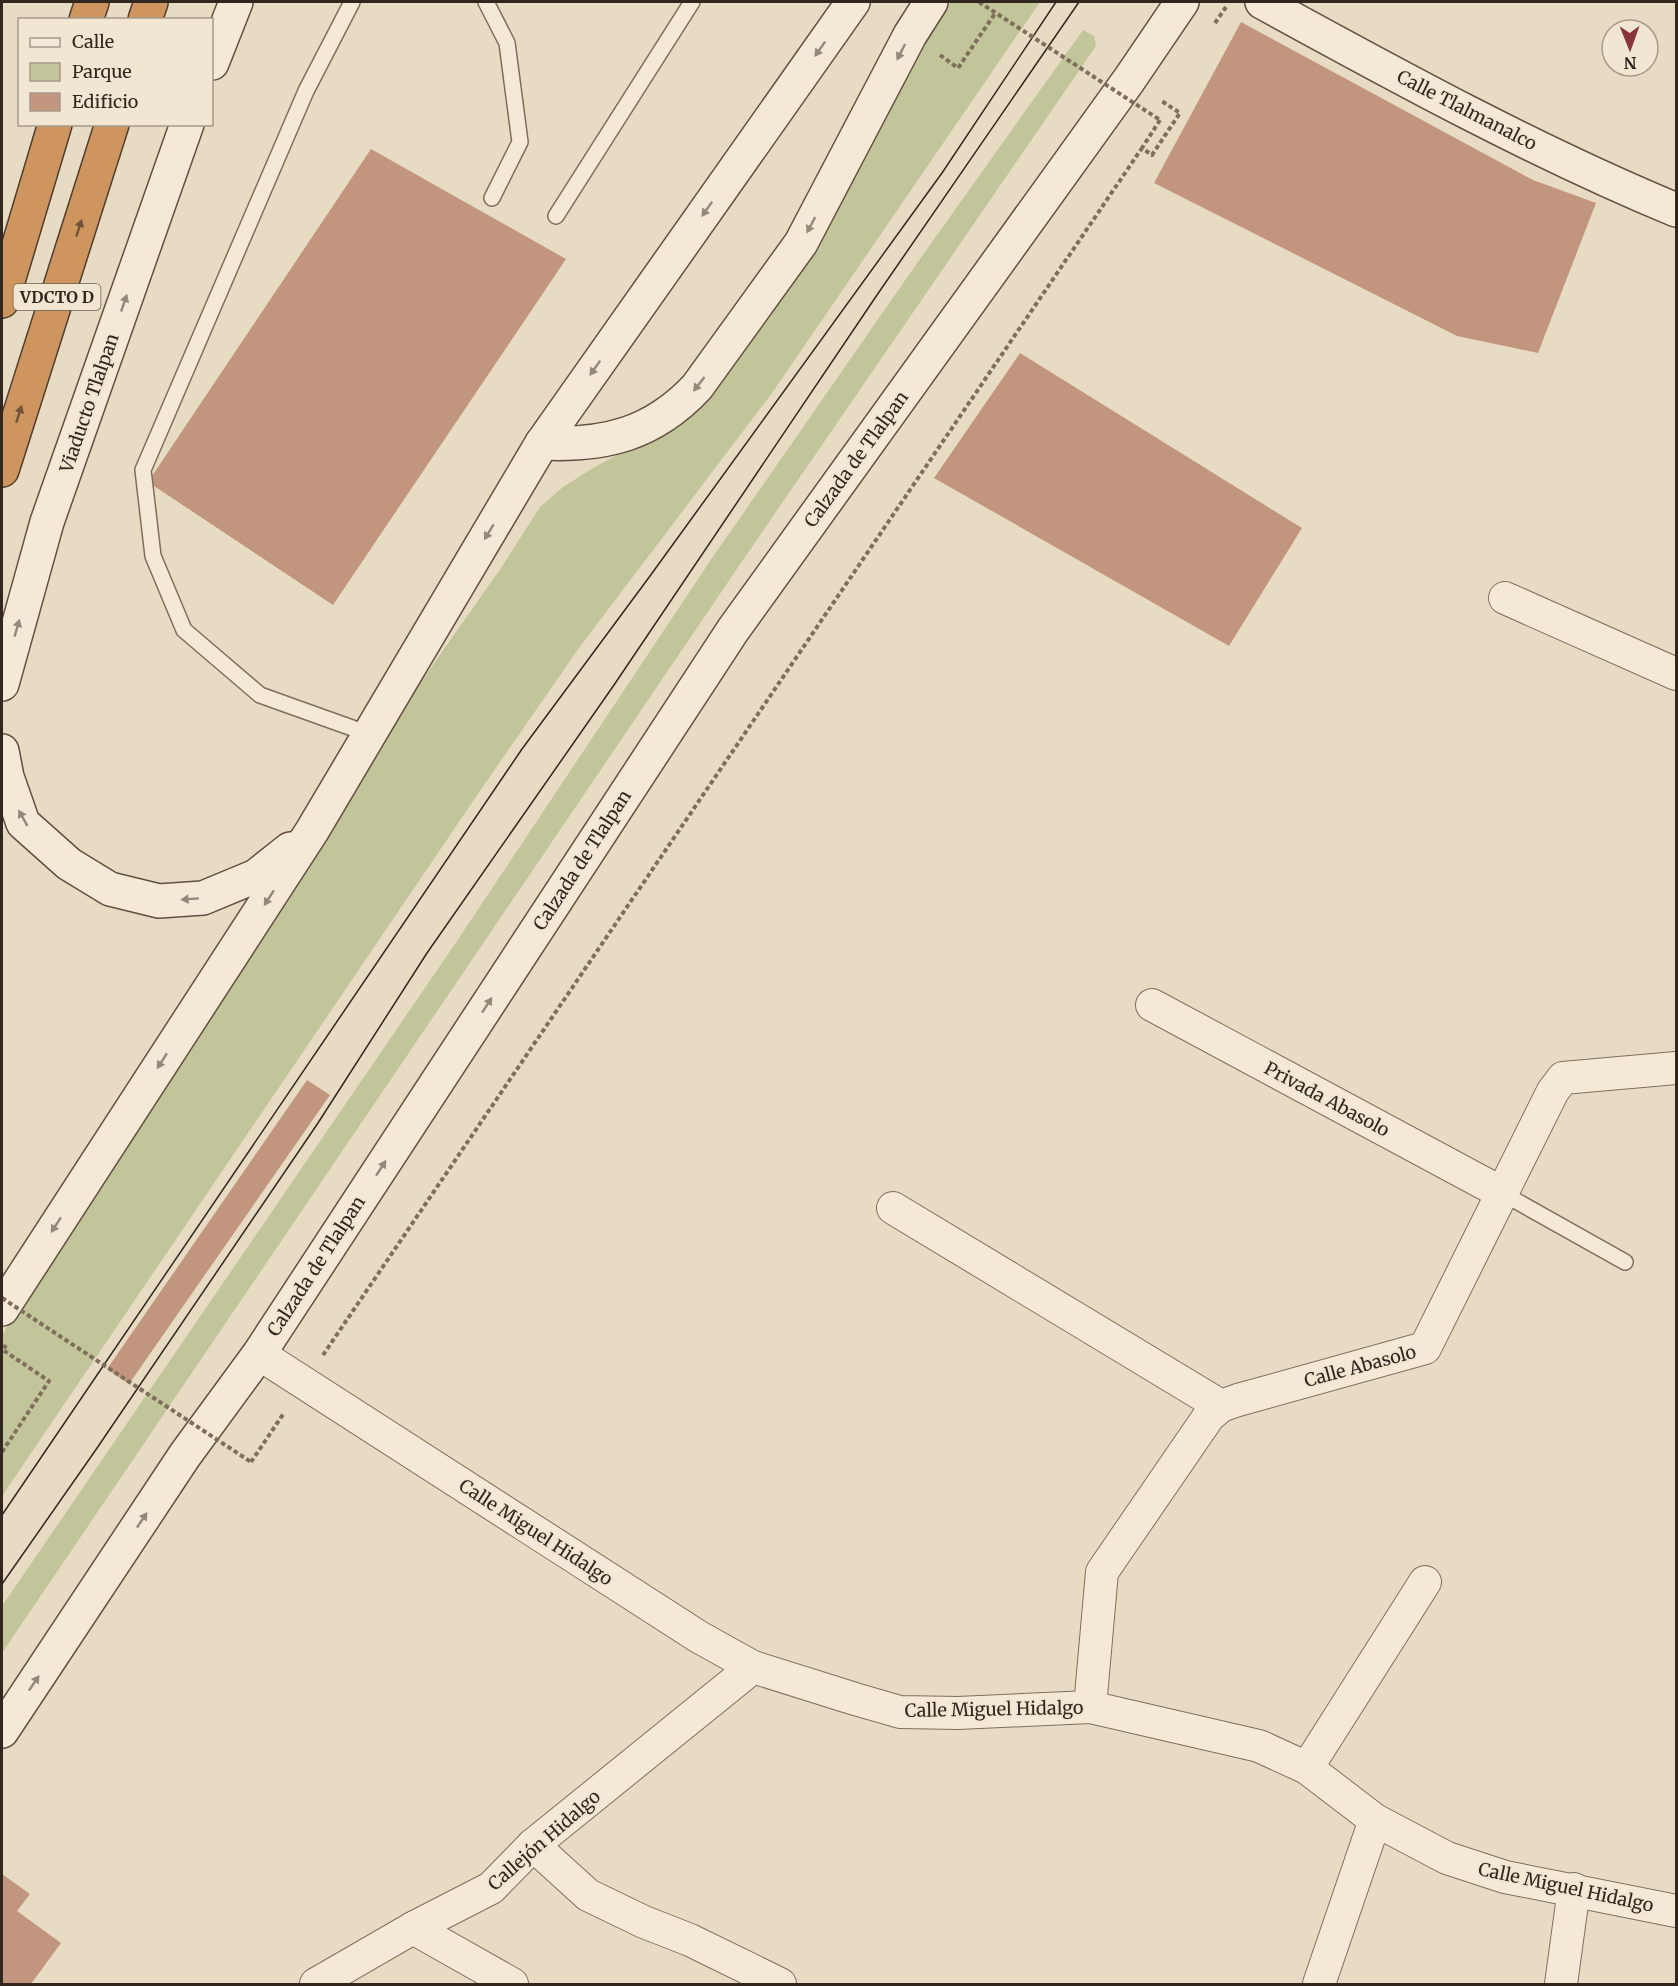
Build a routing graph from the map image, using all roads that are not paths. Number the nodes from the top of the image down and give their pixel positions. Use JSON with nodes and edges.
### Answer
{"nodes":[{"id":1,"x":92,"y":2,"type":"edge"},
{"id":2,"x":151,"y":2,"type":"edge"},
{"id":3,"x":236,"y":2,"type":"edge"},
{"id":4,"x":352,"y":2,"type":"edge"},
{"id":5,"x":486,"y":2,"type":"edge"},
{"id":6,"x":692,"y":2,"type":"edge"},
{"id":7,"x":853,"y":2,"type":"edge"},
{"id":8,"x":931,"y":2,"type":"edge"},
{"id":9,"x":1182,"y":2,"type":"edge"},
{"id":10,"x":1262,"y":2,"type":"edge"},
{"id":11,"x":87,"y":18,"type":"edge"},
{"id":12,"x":146,"y":18,"type":"edge"},
{"id":13,"x":213,"y":60,"type":"edge"},
{"id":14,"x":54,"y":126,"type":"edge"},
{"id":15,"x":111,"y":126,"type":"edge"},
{"id":16,"x":186,"y":126,"type":"edge"},
{"id":17,"x":492,"y":198,"type":"dead end"},
{"id":18,"x":1677,"y":210,"type":"edge"},
{"id":19,"x":556,"y":216,"type":"dead end"},
{"id":20,"x":2,"y":301,"type":"edge"},
{"id":21,"x":542,"y":443,"type":"junction"},
{"id":22,"x":2,"y":470,"type":"edge"},
{"id":23,"x":1505,"y":598,"type":"dead end"},
{"id":24,"x":1677,"y":674,"type":"edge"},
{"id":25,"x":2,"y":684,"type":"edge"},
{"id":26,"x":369,"y":734,"type":"junction"},
{"id":27,"x":2,"y":751,"type":"edge"},
{"id":28,"x":312,"y":831,"type":"junction"},
{"id":29,"x":1152,"y":1005,"type":"dead end"},
{"id":30,"x":1677,"y":1068,"type":"edge"},
{"id":31,"x":1502,"y":1193,"type":"junction"},
{"id":32,"x":893,"y":1208,"type":"dead end"},
{"id":33,"x":1625,"y":1262,"type":"dead end"},
{"id":34,"x":16,"y":1315,"type":"edge"},
{"id":35,"x":259,"y":1354,"type":"junction"},
{"id":36,"x":1221,"y":1406,"type":"junction"},
{"id":37,"x":1425,"y":1582,"type":"dead end"},
{"id":38,"x":753,"y":1666,"type":"junction"},
{"id":39,"x":1090,"y":1707,"type":"junction"},
{"id":40,"x":2,"y":1731,"type":"edge"},
{"id":41,"x":1307,"y":1768,"type":"junction"},
{"id":42,"x":1374,"y":1820,"type":"junction"},
{"id":43,"x":533,"y":1845,"type":"junction"},
{"id":44,"x":1574,"y":1889,"type":"junction"},
{"id":45,"x":1677,"y":1911,"type":"edge"},
{"id":46,"x":413,"y":1928,"type":"junction"},
{"id":47,"x":316,"y":1984,"type":"edge"},
{"id":48,"x":512,"y":1984,"type":"edge"},
{"id":49,"x":780,"y":1984,"type":"edge"},
{"id":50,"x":1319,"y":1984,"type":"edge"},
{"id":51,"x":1561,"y":1984,"type":"edge"}],
"edges":[{"from":1,"to":11,"type":"highway"},
{"from":2,"to":12,"type":"highway"},
{"from":3,"to":13,"type":"main road"},
{"from":4,"to":26,"type":"lane"},
{"from":5,"to":17,"type":"lane"},
{"from":6,"to":19,"type":"lane"},
{"from":7,"to":21,"type":"main road","one_way":true},
{"from":8,"to":21,"type":"main road","one_way":true},
{"from":35,"to":9,"type":"main road","name":"Calzada de Tlalpan","one_way":true},
{"from":10,"to":18,"type":"main road","name":"Calle Tlalmanalco"},
{"from":14,"to":20,"type":"highway","number":"VDCTO D"},
{"from":22,"to":15,"type":"highway","number":"VDCTO D","one_way":true},
{"from":25,"to":16,"type":"main road","name":"Viaducto Tlalpan","one_way":true},
{"from":21,"to":26,"type":"main road","one_way":true},
{"from":23,"to":24,"type":"street"},
{"from":26,"to":28,"type":"main road"},
{"from":28,"to":27,"type":"main road","one_way":true},
{"from":28,"to":34,"type":"main road","one_way":true},
{"from":29,"to":31,"type":"street","name":"Privada Abasolo"},
{"from":30,"to":31,"type":"street","name":"Calle Abasolo"},
{"from":31,"to":33,"type":"lane"},
{"from":31,"to":36,"type":"street","name":"Calle Abasolo"},
{"from":32,"to":36,"type":"street"},
{"from":35,"to":38,"type":"street","name":"Calle Miguel Hidalgo"},
{"from":40,"to":35,"type":"main road","name":"Calzada de Tlalpan","one_way":true},
{"from":36,"to":39,"type":"street"},
{"from":37,"to":41,"type":"street"},
{"from":38,"to":39,"type":"street","name":"Calle Miguel Hidalgo"},
{"from":38,"to":43,"type":"street","name":"Callejón Hidalgo"},
{"from":39,"to":41,"type":"street","name":"Calle Miguel Hidalgo"},
{"from":41,"to":42,"type":"street","name":"Calle Miguel Hidalgo"},
{"from":42,"to":44,"type":"street","name":"Calle Miguel Hidalgo"},
{"from":42,"to":50,"type":"street"},
{"from":43,"to":46,"type":"street","name":"Callejón Hidalgo"},
{"from":43,"to":49,"type":"street"},
{"from":44,"to":45,"type":"street","name":"Calle Miguel Hidalgo"},
{"from":44,"to":51,"type":"street"},
{"from":46,"to":47,"type":"street","name":"Callejón Hidalgo"},
{"from":46,"to":48,"type":"street"}]}
